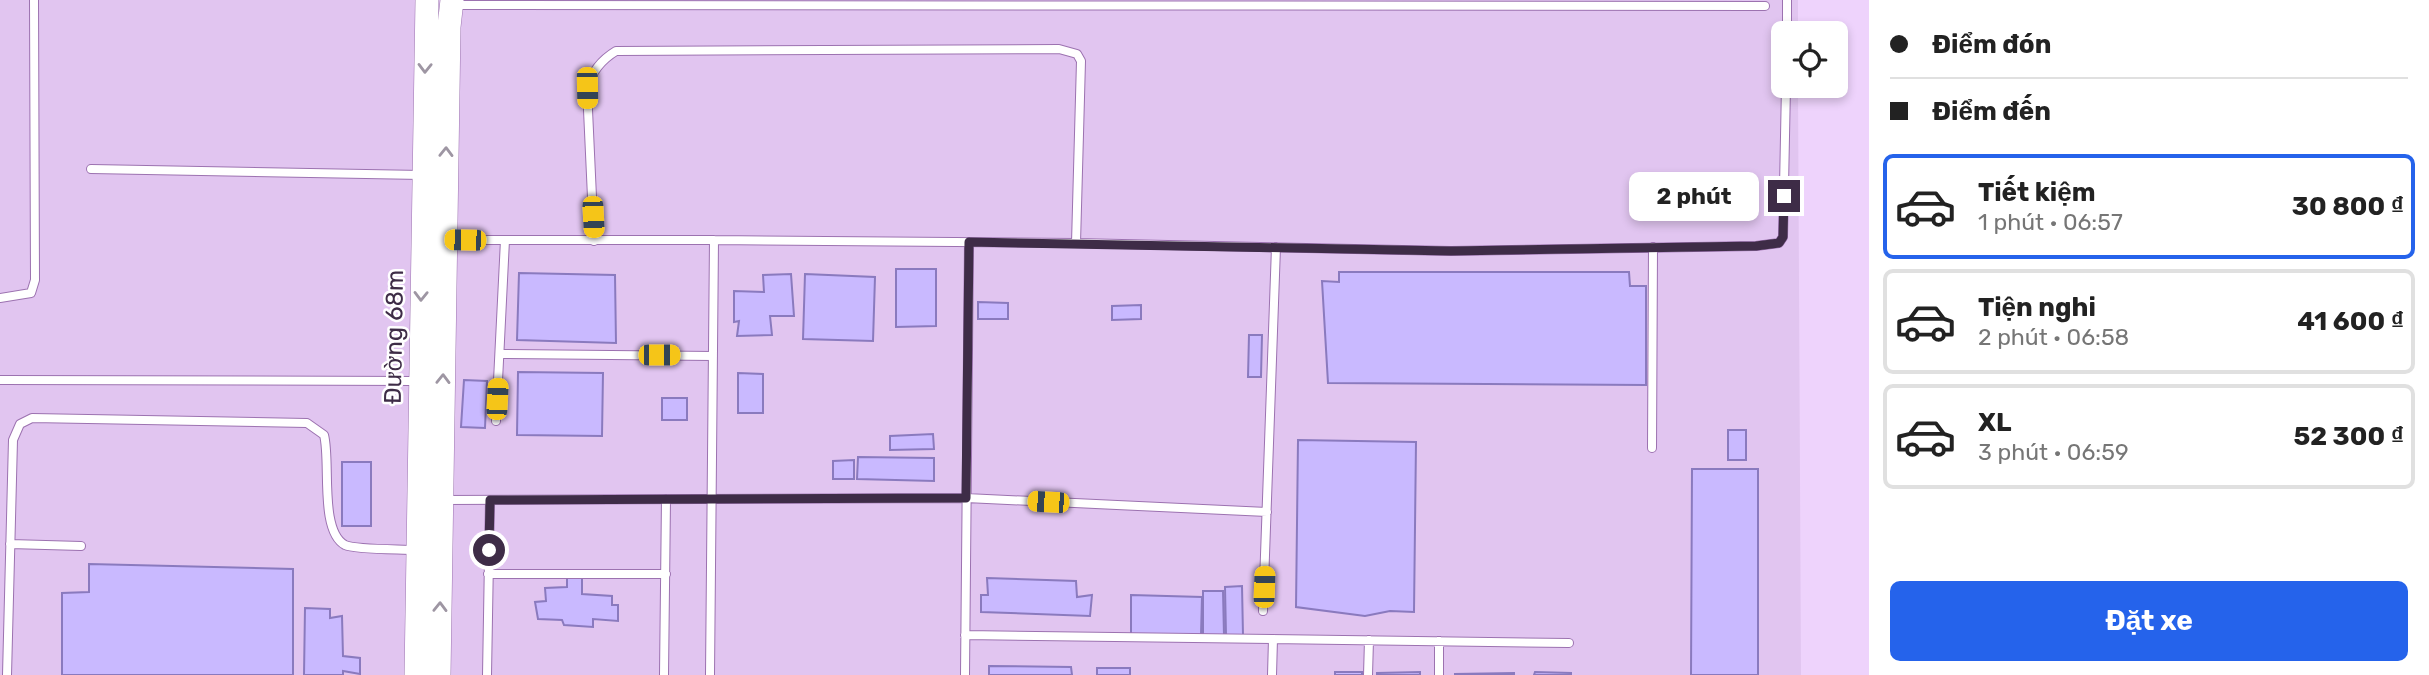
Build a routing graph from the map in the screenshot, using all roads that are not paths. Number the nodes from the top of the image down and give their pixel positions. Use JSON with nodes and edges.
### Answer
{"nodes":[{"id":1,"x":34,"y":0,"type":"edge"},
{"id":2,"x":427,"y":0,"type":"edge"},
{"id":3,"x":1787,"y":0,"type":"edge"},
{"id":4,"x":451,"y":3,"type":"edge"},
{"id":5,"x":1550,"y":3,"type":"edge"},
{"id":6,"x":1704,"y":3,"type":"edge"},
{"id":7,"x":1765,"y":6,"type":"dead end"},
{"id":8,"x":1787,"y":21,"type":"edge"},
{"id":9,"x":1786,"y":98,"type":"edge"},
{"id":10,"x":91,"y":169,"type":"dead end"},
{"id":11,"x":422,"y":175,"type":"junction"},
{"id":12,"x":445,"y":240,"type":"junction"},
{"id":13,"x":505,"y":240,"type":"junction"},
{"id":14,"x":714,"y":240,"type":"junction"},
{"id":15,"x":594,"y":241,"type":"junction"},
{"id":16,"x":969,"y":242,"type":"junction"},
{"id":17,"x":1076,"y":243,"type":"junction"},
{"id":18,"x":1276,"y":247,"type":"junction"},
{"id":19,"x":1653,"y":247,"type":"junction"},
{"id":20,"x":0,"y":298,"type":"edge"},
{"id":21,"x":500,"y":354,"type":"junction"},
{"id":22,"x":713,"y":356,"type":"junction"},
{"id":23,"x":0,"y":380,"type":"edge"},
{"id":24,"x":420,"y":381,"type":"junction"},
{"id":25,"x":496,"y":421,"type":"dead end"},
{"id":26,"x":1653,"y":448,"type":"dead end"},
{"id":27,"x":966,"y":498,"type":"junction"},
{"id":28,"x":666,"y":499,"type":"junction"},
{"id":29,"x":712,"y":499,"type":"junction"},
{"id":30,"x":442,"y":500,"type":"junction"},
{"id":31,"x":490,"y":500,"type":"junction"},
{"id":32,"x":1267,"y":512,"type":"junction"},
{"id":33,"x":10,"y":544,"type":"junction"},
{"id":34,"x":81,"y":546,"type":"dead end"},
{"id":35,"x":418,"y":551,"type":"junction"},
{"id":36,"x":488,"y":574,"type":"junction"},
{"id":37,"x":666,"y":574,"type":"junction"},
{"id":38,"x":1263,"y":611,"type":"dead end"},
{"id":39,"x":965,"y":635,"type":"junction"},
{"id":40,"x":1273,"y":639,"type":"junction"},
{"id":41,"x":1369,"y":640,"type":"junction"},
{"id":42,"x":1439,"y":641,"type":"junction"},
{"id":43,"x":1569,"y":643,"type":"dead end"},
{"id":44,"x":7,"y":675,"type":"edge"},
{"id":45,"x":416,"y":675,"type":"edge"},
{"id":46,"x":439,"y":675,"type":"edge"},
{"id":47,"x":487,"y":675,"type":"edge"},
{"id":48,"x":664,"y":675,"type":"edge"},
{"id":49,"x":710,"y":675,"type":"edge"},
{"id":50,"x":965,"y":675,"type":"edge"},
{"id":51,"x":1272,"y":675,"type":"edge"},
{"id":52,"x":1368,"y":675,"type":"edge"},
{"id":53,"x":1439,"y":675,"type":"edge"}],
"edges":[{"from":1,"to":20,"type":"lane"},
{"from":2,"to":11,"type":"street","name":"Đường 68m","one_way":true},
{"from":3,"to":8,"type":"lane"},
{"from":4,"to":5,"type":"lane"},
{"from":12,"to":4,"type":"street","one_way":true},
{"from":5,"to":6,"type":"lane"},
{"from":6,"to":7,"type":"lane"},
{"from":9,"to":19,"type":"lane"},
{"from":10,"to":11,"type":"lane"},
{"from":11,"to":24,"type":"street","name":"Đường 68m","one_way":true},
{"from":12,"to":13,"type":"lane"},
{"from":30,"to":12,"type":"street","one_way":true},
{"from":13,"to":15,"type":"lane"},
{"from":13,"to":21,"type":"lane"},
{"from":14,"to":15,"type":"lane"},
{"from":14,"to":16,"type":"lane"},
{"from":14,"to":22,"type":"lane"},
{"from":15,"to":17,"type":"lane"},
{"from":16,"to":17,"type":"lane"},
{"from":16,"to":27,"type":"lane"},
{"from":17,"to":18,"type":"lane"},
{"from":18,"to":19,"type":"lane"},
{"from":18,"to":32,"type":"lane"},
{"from":19,"to":26,"type":"lane"},
{"from":21,"to":22,"type":"lane"},
{"from":21,"to":25,"type":"lane"},
{"from":22,"to":29,"type":"lane"},
{"from":23,"to":24,"type":"lane"},
{"from":24,"to":35,"type":"street","name":"Đường 68m"},
{"from":27,"to":29,"type":"lane"},
{"from":27,"to":32,"type":"lane"},
{"from":27,"to":39,"type":"lane"},
{"from":28,"to":29,"type":"lane"},
{"from":28,"to":31,"type":"lane"},
{"from":28,"to":37,"type":"lane"},
{"from":29,"to":49,"type":"lane"},
{"from":30,"to":31,"type":"lane"},
{"from":46,"to":30,"type":"street","one_way":true},
{"from":31,"to":36,"type":"lane"},
{"from":32,"to":38,"type":"lane"},
{"from":33,"to":34,"type":"lane"},
{"from":33,"to":35,"type":"lane"},
{"from":33,"to":44,"type":"lane"},
{"from":35,"to":45,"type":"street","name":"Đường 68m"},
{"from":36,"to":37,"type":"lane"},
{"from":36,"to":47,"type":"lane"},
{"from":37,"to":48,"type":"lane"},
{"from":39,"to":40,"type":"lane"},
{"from":39,"to":50,"type":"lane"},
{"from":40,"to":41,"type":"lane"},
{"from":40,"to":51,"type":"lane"},
{"from":41,"to":42,"type":"lane"},
{"from":41,"to":52,"type":"lane"},
{"from":42,"to":43,"type":"lane"},
{"from":42,"to":53,"type":"lane"}]}
